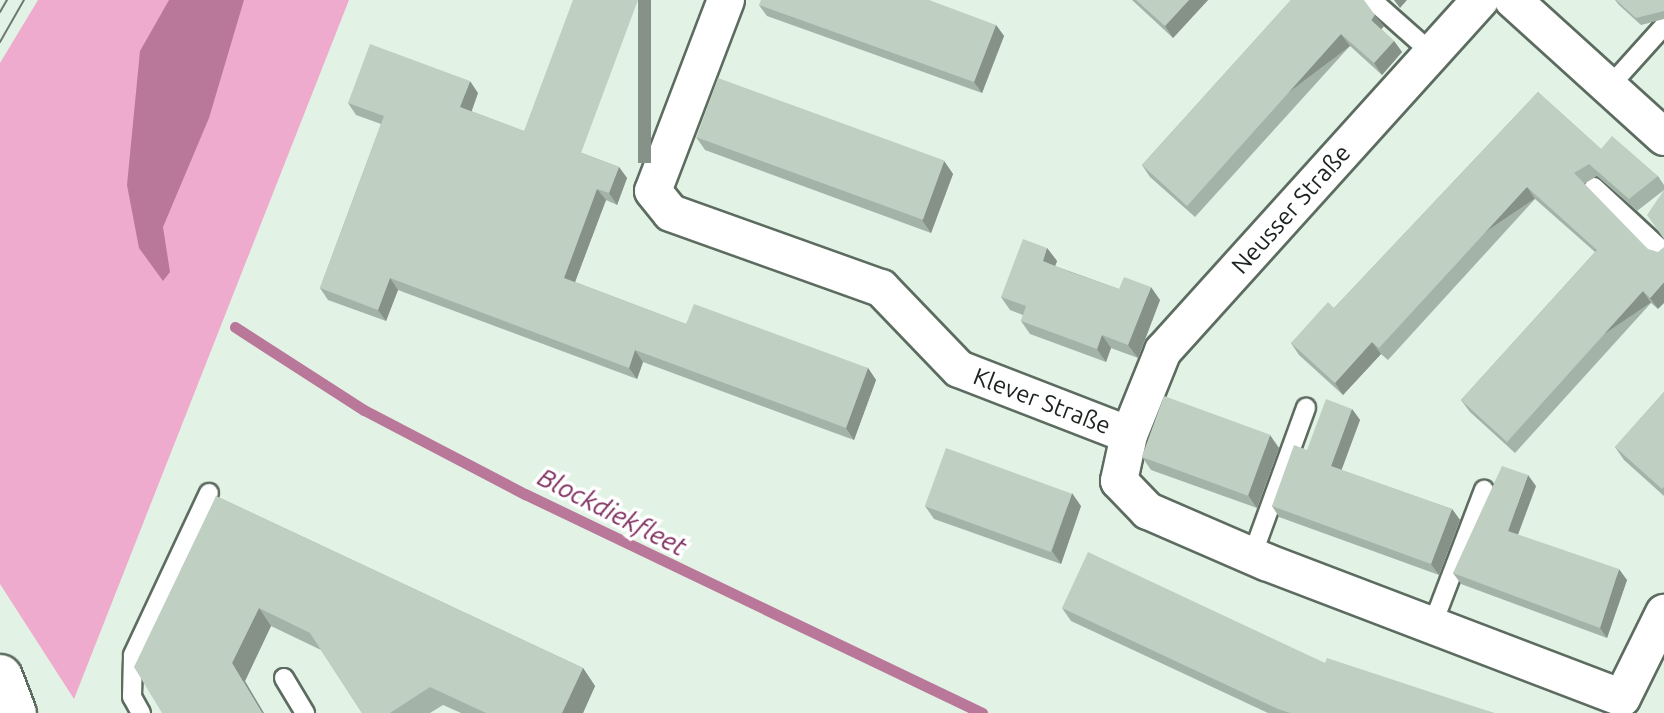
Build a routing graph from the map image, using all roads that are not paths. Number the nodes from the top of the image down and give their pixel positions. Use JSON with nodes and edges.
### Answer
{"nodes":[{"id":1,"x":726,"y":0,"type":"edge"},
{"id":2,"x":1372,"y":0,"type":"edge"},
{"id":3,"x":1480,"y":0,"type":"edge"},
{"id":4,"x":1513,"y":0,"type":"edge"},
{"id":5,"x":1664,"y":26,"type":"edge"},
{"id":6,"x":1432,"y":53,"type":"junction"},
{"id":7,"x":1609,"y":87,"type":"junction"},
{"id":8,"x":1664,"y":137,"type":"edge"},
{"id":9,"x":1594,"y":187,"type":"edge"},
{"id":10,"x":1655,"y":209,"type":"edge"},
{"id":11,"x":1638,"y":228,"type":"junction"},
{"id":12,"x":1664,"y":252,"type":"edge"},
{"id":13,"x":1306,"y":408,"type":"dead end"},
{"id":14,"x":1129,"y":435,"type":"junction"},
{"id":15,"x":1484,"y":490,"type":"dead end"},
{"id":16,"x":209,"y":493,"type":"dead end"},
{"id":17,"x":1252,"y":556,"type":"junction"},
{"id":18,"x":1664,"y":613,"type":"edge"},
{"id":19,"x":1432,"y":626,"type":"junction"},
{"id":20,"x":284,"y":678,"type":"dead end"},
{"id":21,"x":141,"y":713,"type":"edge"},
{"id":22,"x":305,"y":713,"type":"edge"}],
"edges":[{"from":1,"to":14,"type":"street","name":"Klever Straße"},
{"from":2,"to":6,"type":"lane"},
{"from":3,"to":6,"type":"street","name":"Neusser Straße"},
{"from":4,"to":7,"type":"street"},
{"from":5,"to":7,"type":"lane"},
{"from":6,"to":14,"type":"street","name":"Neusser Straße"},
{"from":7,"to":8,"type":"street"},
{"from":9,"to":11,"type":"lane"},
{"from":10,"to":11,"type":"lane"},
{"from":11,"to":12,"type":"lane"},
{"from":13,"to":17,"type":"lane"},
{"from":14,"to":17,"type":"street","name":"Klever Straße"},
{"from":15,"to":19,"type":"lane"},
{"from":16,"to":21,"type":"lane"},
{"from":17,"to":19,"type":"street","name":"Klever Straße"},
{"from":18,"to":19,"type":"street","name":"Klever Straße"},
{"from":20,"to":22,"type":"lane"}]}
